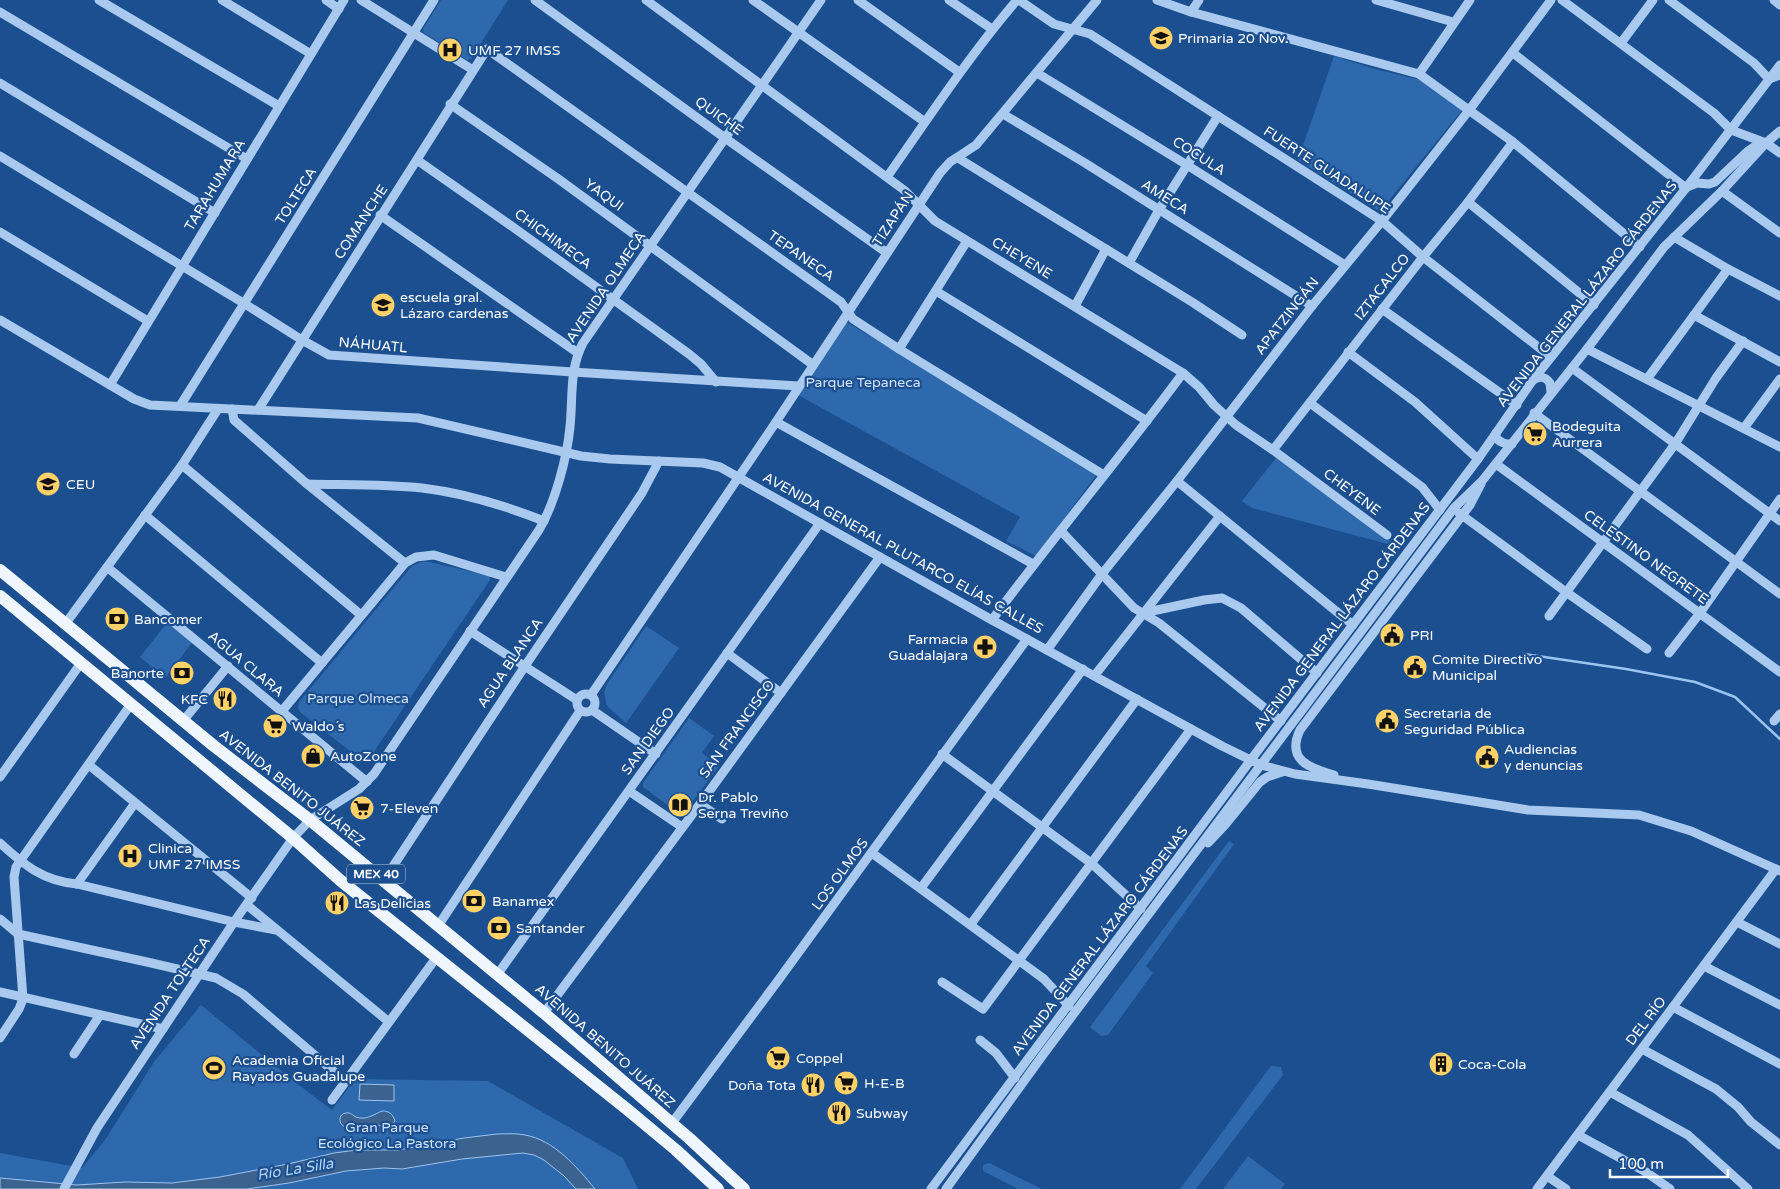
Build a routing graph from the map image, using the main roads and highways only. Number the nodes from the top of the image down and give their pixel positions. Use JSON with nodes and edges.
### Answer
{"nodes":[{"id":1,"x":0,"y":570,"type":"edge"},
{"id":2,"x":0,"y":596,"type":"edge"},
{"id":3,"x":628,"y":1110,"type":"junction"},
{"id":4,"x":672,"y":1123,"type":"junction"},
{"id":5,"x":718,"y":1189,"type":"edge"},
{"id":6,"x":744,"y":1189,"type":"edge"}],
"edges":[{"from":1,"to":4,"type":"main road","name":"AVENIDA BENITO JUÁREZ","number":"MEX 40"},
{"from":2,"to":3,"type":"main road","number":"MEX 40"},
{"from":3,"to":4,"type":"main road"},
{"from":3,"to":5,"type":"main road","number":"MEX 40"},
{"from":4,"to":6,"type":"main road","name":"AVENIDA BENITO JUÁREZ","number":"MEX 40"}]}
